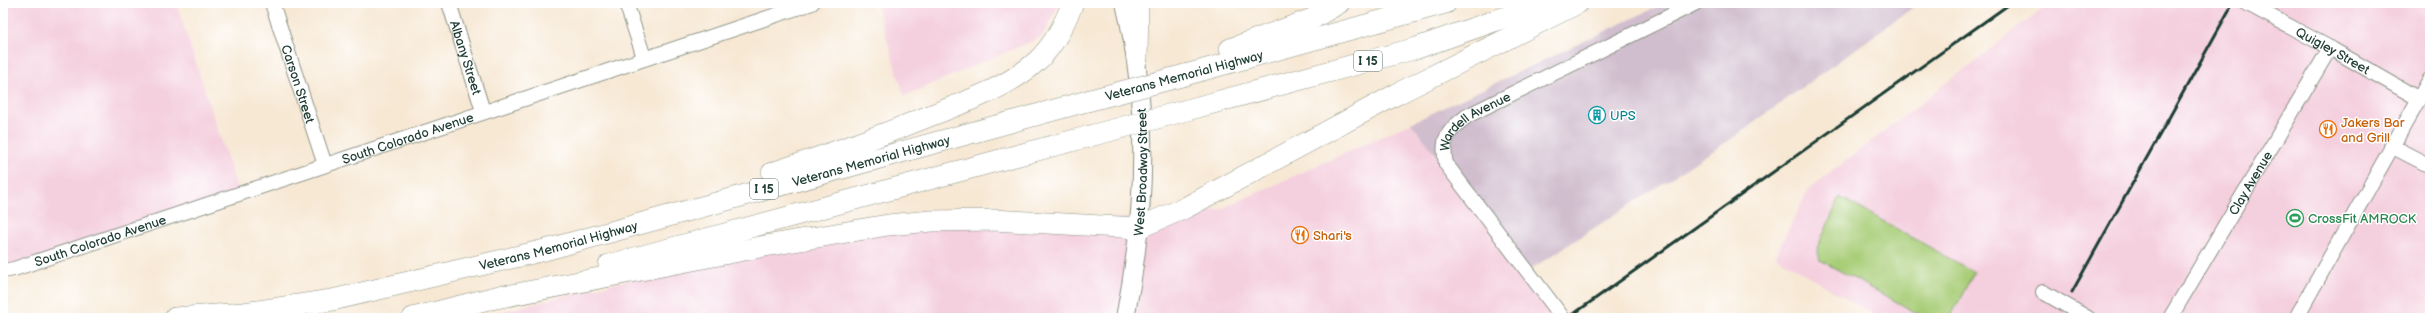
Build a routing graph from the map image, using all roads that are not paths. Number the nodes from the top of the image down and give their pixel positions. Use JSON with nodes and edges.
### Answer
{"nodes":[{"id":1,"x":272,"y":3,"type":"edge"},
{"id":2,"x":449,"y":3,"type":"edge"},
{"id":3,"x":626,"y":3,"type":"edge"},
{"id":4,"x":1073,"y":3,"type":"edge"},
{"id":5,"x":1126,"y":3,"type":"edge"},
{"id":6,"x":1138,"y":3,"type":"edge"},
{"id":7,"x":1339,"y":3,"type":"edge"},
{"id":8,"x":1446,"y":3,"type":"edge"},
{"id":9,"x":1546,"y":3,"type":"edge"},
{"id":10,"x":1578,"y":3,"type":"edge"},
{"id":11,"x":1696,"y":3,"type":"edge"},
{"id":12,"x":2246,"y":3,"type":"edge"},
{"id":13,"x":803,"y":4,"type":"edge"},
{"id":14,"x":2330,"y":48,"type":"junction"},
{"id":15,"x":644,"y":57,"type":"junction"},
{"id":16,"x":1137,"y":58,"type":"junction"},
{"id":17,"x":1184,"y":70,"type":"junction"},
{"id":18,"x":2430,"y":79,"type":"edge"},
{"id":19,"x":2418,"y":99,"type":"junction"},
{"id":20,"x":483,"y":111,"type":"junction"},
{"id":21,"x":2391,"y":146,"type":"junction"},
{"id":22,"x":325,"y":165,"type":"junction"},
{"id":23,"x":2430,"y":166,"type":"edge"},
{"id":24,"x":1138,"y":228,"type":"junction"},
{"id":25,"x":545,"y":250,"type":"junction"},
{"id":26,"x":3,"y":271,"type":"edge"},
{"id":27,"x":2043,"y":292,"type":"dead end"},
{"id":28,"x":491,"y":299,"type":"junction"},
{"id":29,"x":175,"y":318,"type":"edge"},
{"id":30,"x":413,"y":318,"type":"edge"},
{"id":31,"x":1125,"y":318,"type":"edge"},
{"id":32,"x":1563,"y":318,"type":"edge"},
{"id":33,"x":2088,"y":318,"type":"edge"},
{"id":34,"x":2170,"y":318,"type":"edge"},
{"id":35,"x":2296,"y":318,"type":"edge"}],
"edges":[{"from":1,"to":22,"type":"street","name":"Carson Street"},
{"from":2,"to":20,"type":"street","name":"Albany Street"},
{"from":3,"to":15,"type":"street"},
{"from":4,"to":25,"type":"highway"},
{"from":5,"to":16,"type":"main road","name":"West Broadway Street"},
{"from":6,"to":16,"type":"highway"},
{"from":7,"to":17,"type":"highway"},
{"from":8,"to":17,"type":"highway","name":"Veterans Memorial Highway","number":"I 15"},
{"from":9,"to":28,"type":"highway","number":"I 15","bridge":true},
{"from":10,"to":24,"type":"highway"},
{"from":11,"to":32,"type":"street","name":"Wardell Avenue"},
{"from":12,"to":14,"type":"street","name":"Quigley Street"},
{"from":13,"to":15,"type":"street","name":"South Colorado Avenue"},
{"from":14,"to":19,"type":"street","name":"Quigley Street"},
{"from":14,"to":34,"type":"street","name":"Clay Avenue"},
{"from":15,"to":20,"type":"street","name":"South Colorado Avenue"},
{"from":16,"to":24,"type":"main road","name":"West Broadway Street"},
{"from":17,"to":25,"type":"highway","name":"Veterans Memorial Highway","number":"I 15","bridge":true},
{"from":18,"to":19,"type":"street"},
{"from":19,"to":21,"type":"street"},
{"from":20,"to":22,"type":"street","name":"South Colorado Avenue"},
{"from":21,"to":23,"type":"street"},
{"from":21,"to":35,"type":"street"},
{"from":22,"to":26,"type":"street","name":"South Colorado Avenue"},
{"from":24,"to":28,"type":"highway"},
{"from":24,"to":31,"type":"main road","name":"West Broadway Street"},
{"from":25,"to":29,"type":"highway","name":"Veterans Memorial Highway","number":"I 15"},
{"from":27,"to":33,"type":"street"},
{"from":28,"to":30,"type":"highway","number":"I 15"}]}
